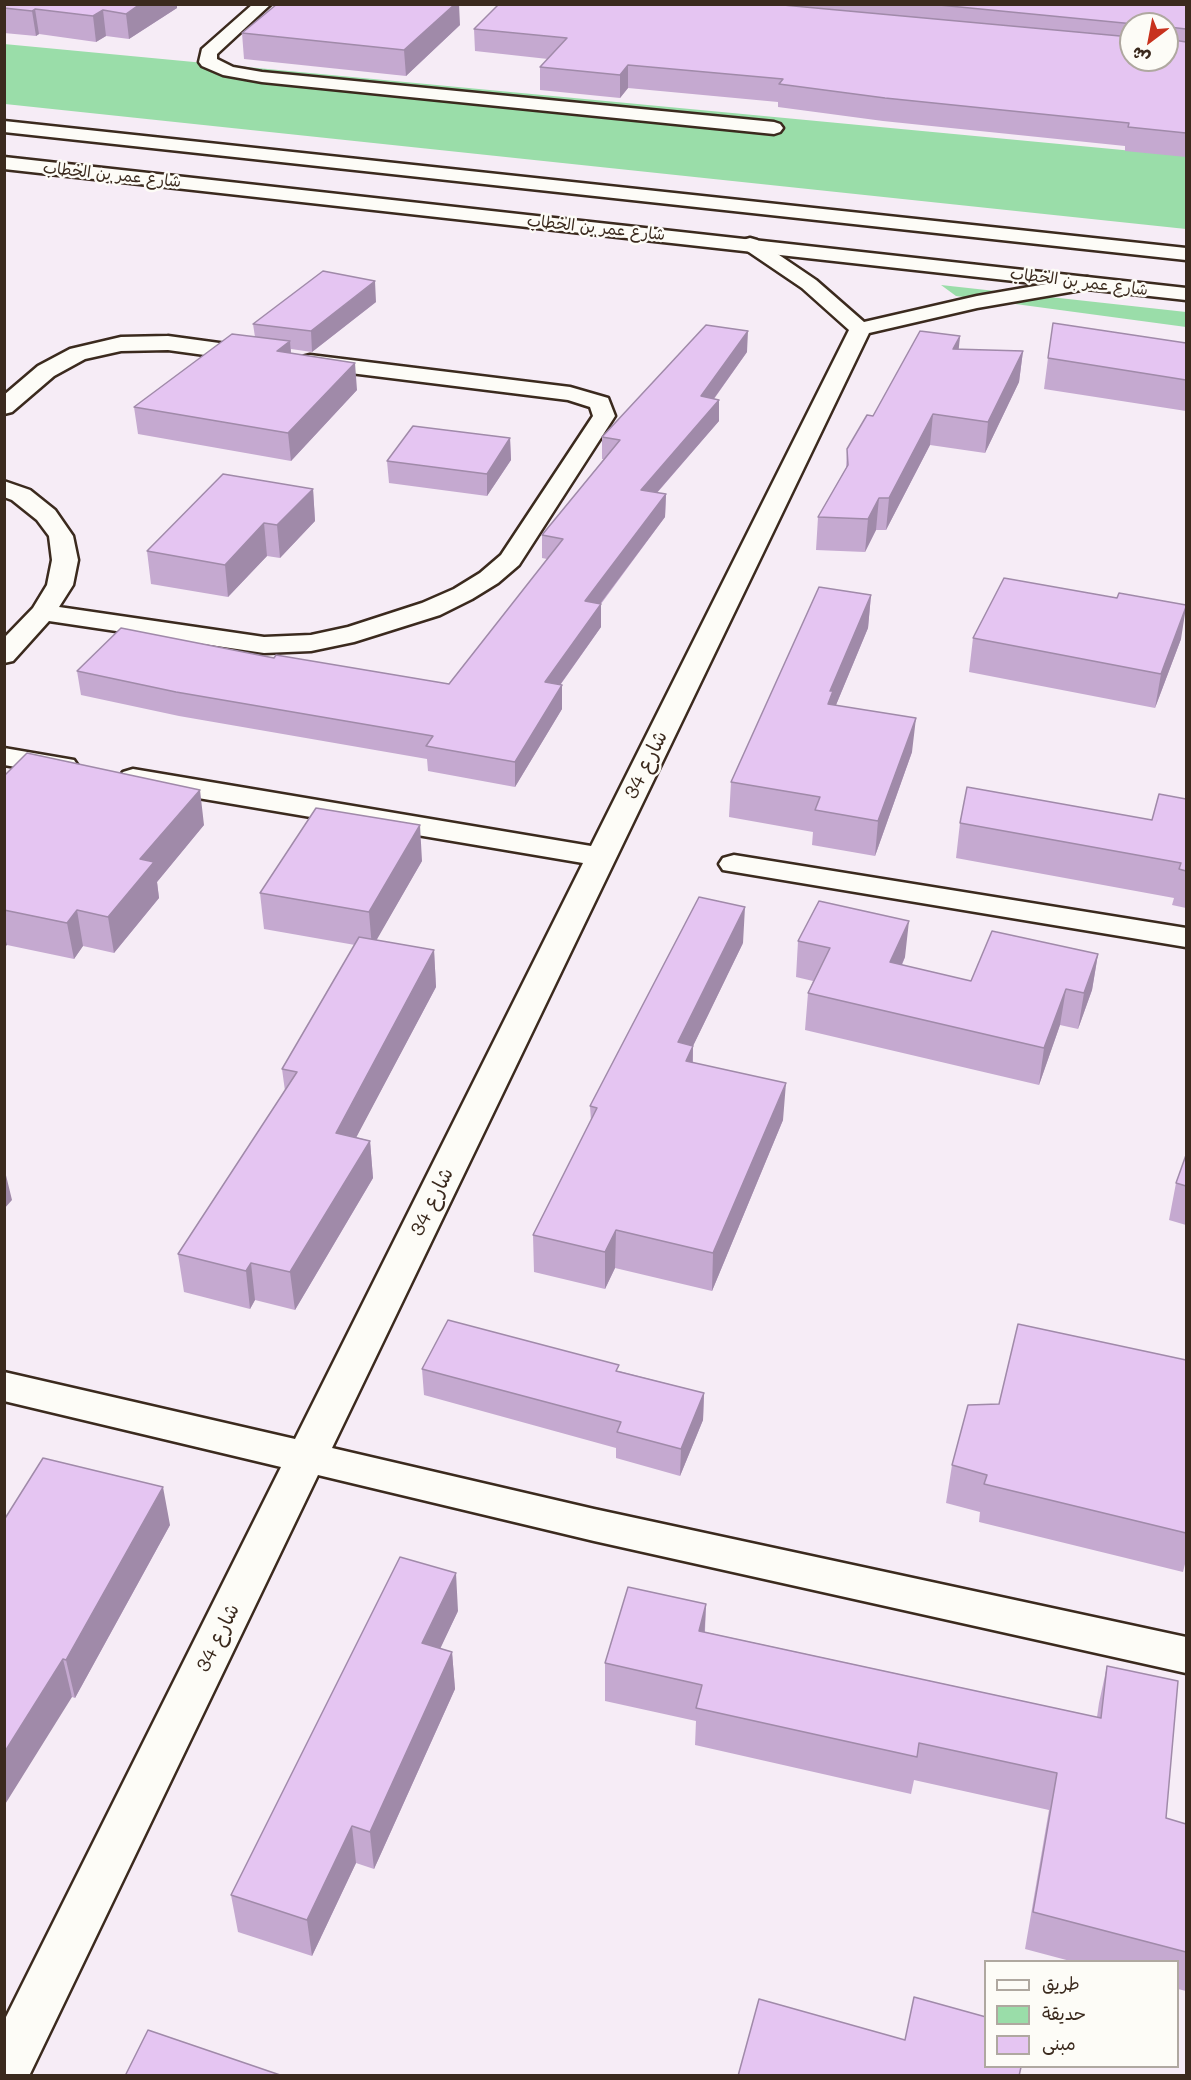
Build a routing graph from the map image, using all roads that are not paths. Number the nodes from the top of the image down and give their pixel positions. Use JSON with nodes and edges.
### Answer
{"nodes":[{"id":1,"x":262,"y":4,"type":"edge"},
{"id":2,"x":4,"y":126,"type":"edge"},
{"id":3,"x":774,"y":128,"type":"dead end"},
{"id":4,"x":134,"y":140,"type":"junction"},
{"id":5,"x":4,"y":163,"type":"edge"},
{"id":6,"x":122,"y":176,"type":"junction"},
{"id":7,"x":750,"y":244,"type":"junction"},
{"id":8,"x":1186,"y":254,"type":"edge"},
{"id":9,"x":1087,"y":283,"type":"junction"},
{"id":10,"x":1186,"y":294,"type":"edge"},
{"id":11,"x":860,"y":329,"type":"junction"},
{"id":12,"x":4,"y":407,"type":"edge"},
{"id":13,"x":4,"y":488,"type":"edge"},
{"id":14,"x":43,"y":612,"type":"junction"},
{"id":15,"x":4,"y":655,"type":"edge"},
{"id":16,"x":4,"y":756,"type":"edge"},
{"id":17,"x":602,"y":857,"type":"junction"},
{"id":18,"x":734,"y":864,"type":"dead end"},
{"id":19,"x":1186,"y":938,"type":"edge"},
{"id":20,"x":4,"y":1386,"type":"edge"},
{"id":21,"x":307,"y":1458,"type":"junction"},
{"id":22,"x":1186,"y":1655,"type":"edge"},
{"id":23,"x":4,"y":2074,"type":"edge"}],
"edges":[{"from":1,"to":3,"type":"street"},
{"from":2,"to":4,"type":"street","name":"شارع عمر بن الخطاب"},
{"from":4,"to":6,"type":"street"},
{"from":4,"to":8,"type":"street","name":"شارع عمر بن الخطاب"},
{"from":5,"to":6,"type":"street","name":"شارع عمر بن الخطاب"},
{"from":6,"to":7,"type":"street","name":"شارع عمر بن الخطاب"},
{"from":7,"to":9,"type":"street","name":"شارع عمر بن الخطاب"},
{"from":7,"to":11,"type":"street"},
{"from":9,"to":10,"type":"street","name":"شارع عمر بن الخطاب"},
{"from":9,"to":11,"type":"street"},
{"from":11,"to":17,"type":"street","name":"شارع 34"},
{"from":12,"to":14,"type":"street"},
{"from":13,"to":14,"type":"street"},
{"from":14,"to":15,"type":"street"},
{"from":16,"to":17,"type":"street"},
{"from":17,"to":21,"type":"street","name":"شارع 34"},
{"from":18,"to":19,"type":"street"},
{"from":20,"to":21,"type":"street"},
{"from":21,"to":22,"type":"street"},
{"from":21,"to":23,"type":"street","name":"شارع 34"}]}
